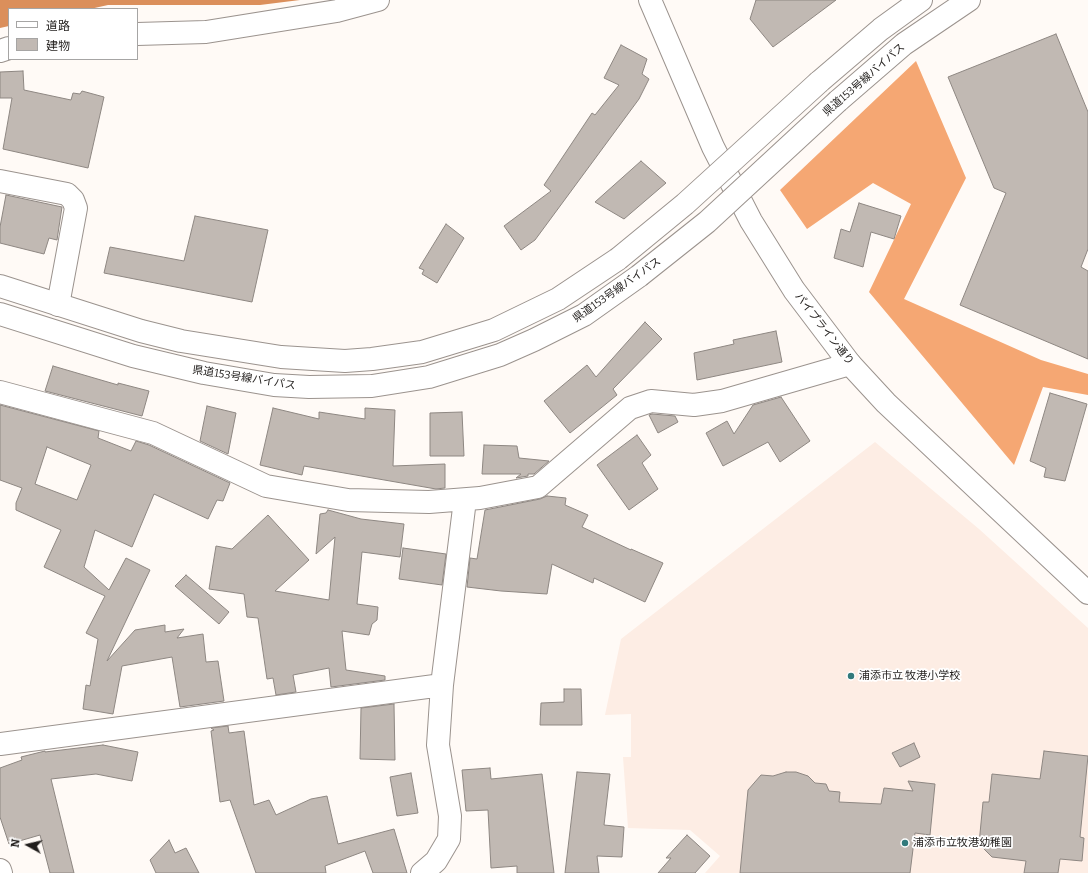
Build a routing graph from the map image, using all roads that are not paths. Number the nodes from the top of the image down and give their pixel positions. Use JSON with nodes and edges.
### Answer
{"nodes":[{"id":1,"x":378,"y":0,"type":"edge"},
{"id":2,"x":650,"y":0,"type":"edge"},
{"id":3,"x":920,"y":0,"type":"edge"},
{"id":4,"x":969,"y":0,"type":"edge"},
{"id":5,"x":138,"y":34,"type":"edge"},
{"id":6,"x":0,"y":181,"type":"edge"},
{"id":7,"x":0,"y":286,"type":"edge"},
{"id":8,"x":58,"y":305,"type":"junction"},
{"id":9,"x":0,"y":314,"type":"edge"},
{"id":10,"x":850,"y":364,"type":"junction"},
{"id":11,"x":0,"y":392,"type":"edge"},
{"id":12,"x":465,"y":500,"type":"junction"},
{"id":13,"x":1088,"y":593,"type":"edge"},
{"id":14,"x":442,"y":685,"type":"junction"},
{"id":15,"x":0,"y":744,"type":"edge"},
{"id":16,"x":0,"y":870,"type":"edge"},
{"id":17,"x":1,"y":873,"type":"edge"},
{"id":18,"x":422,"y":873,"type":"edge"}],
"edges":[{"from":1,"to":5,"type":"main road"},
{"from":2,"to":10,"type":"main road","name":"パイプライン通り"},
{"from":3,"to":8,"type":"main road","bridge":true},
{"from":4,"to":9,"type":"main road","name":"県道153号線バイパス","bridge":true},
{"from":6,"to":8,"type":"main road"},
{"from":7,"to":8,"type":"main road"},
{"from":10,"to":12,"type":"main road"},
{"from":10,"to":13,"type":"main road","name":"パイプライン通り"},
{"from":11,"to":12,"type":"main road"},
{"from":12,"to":14,"type":"main road"},
{"from":14,"to":15,"type":"main road"},
{"from":14,"to":18,"type":"main road"},
{"from":16,"to":17,"type":"main road"}]}
